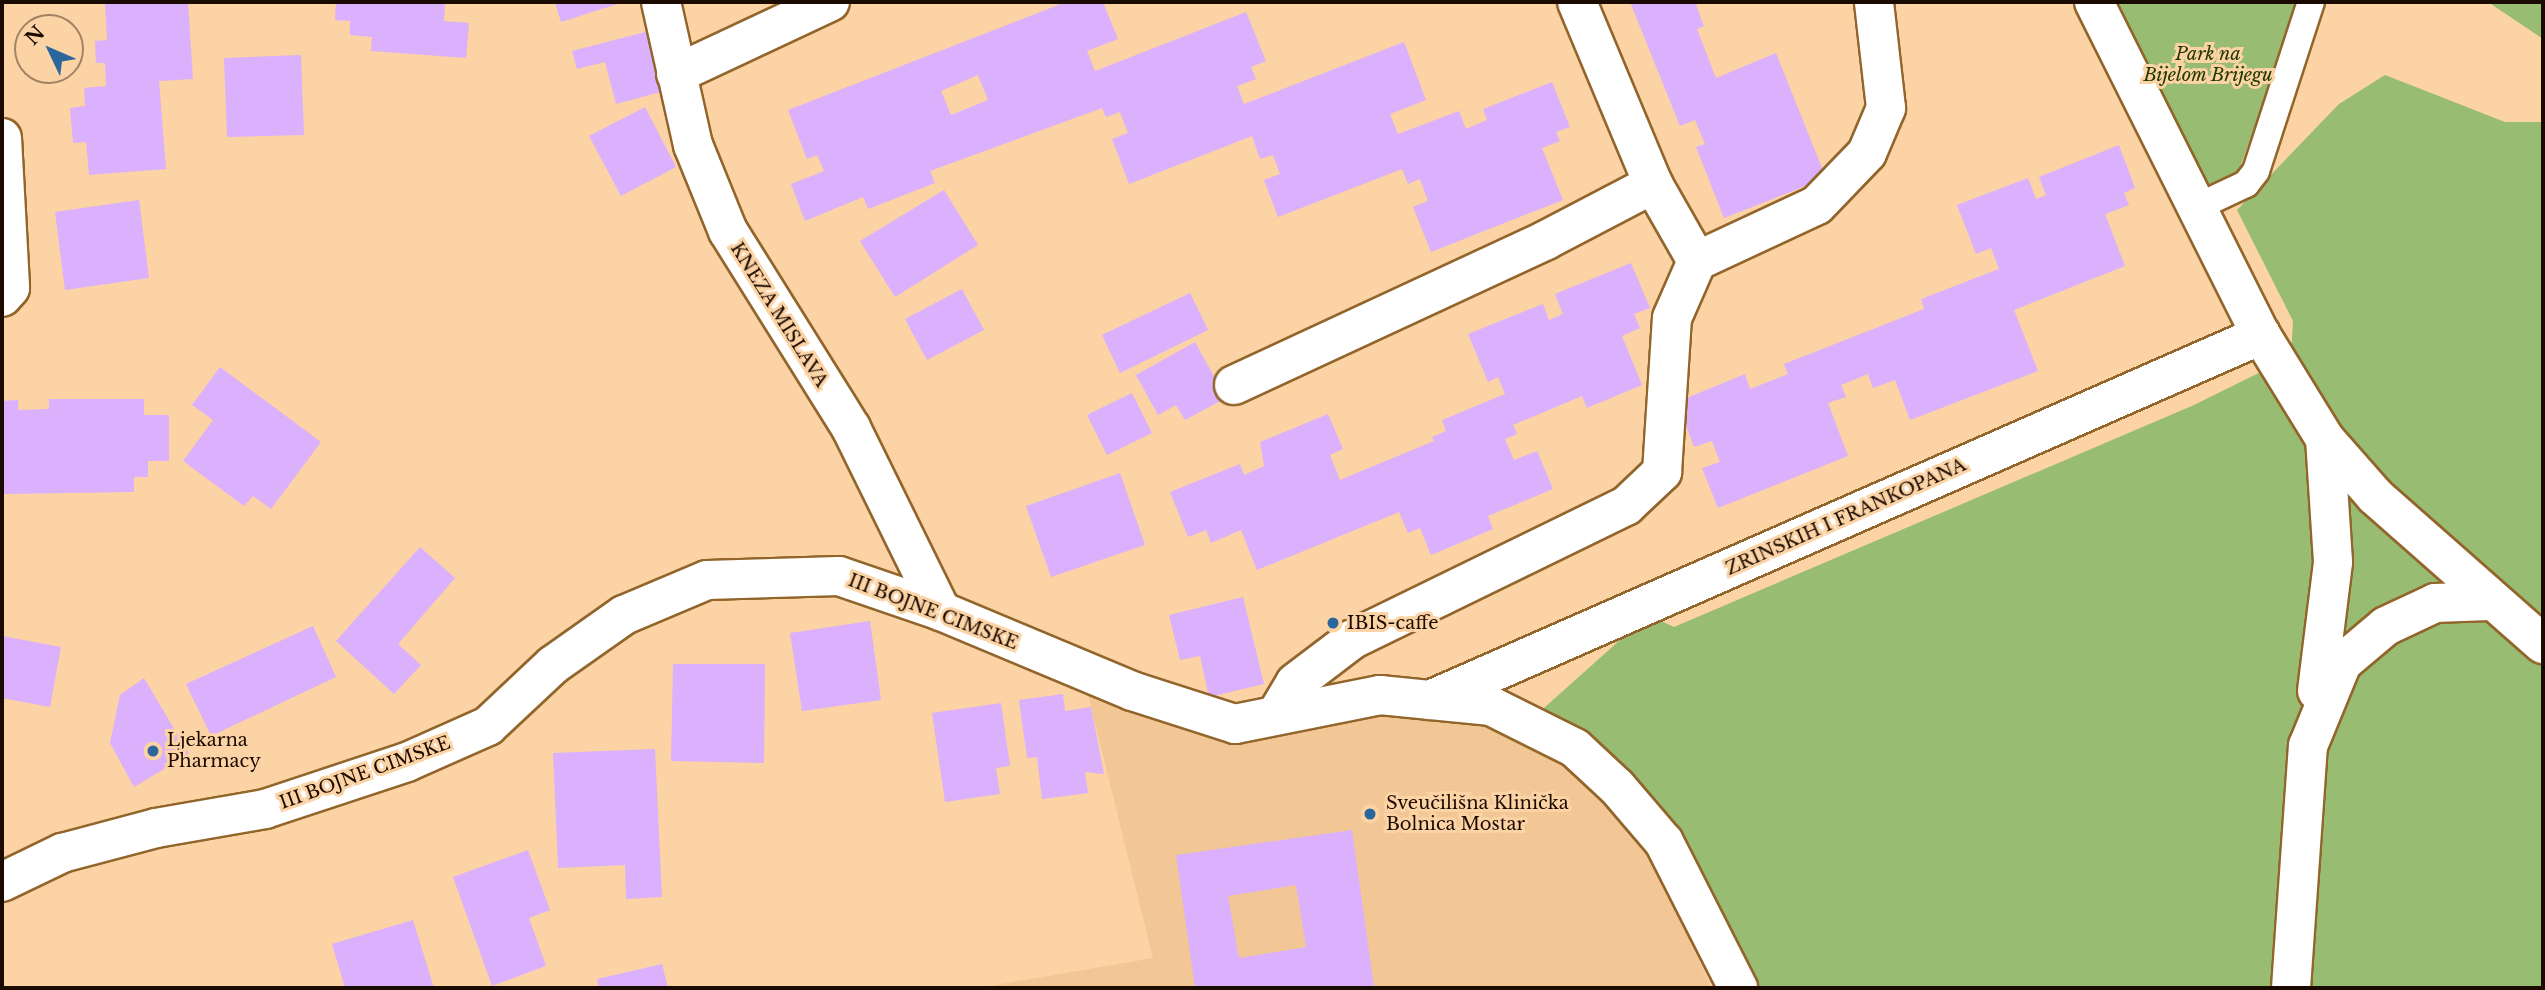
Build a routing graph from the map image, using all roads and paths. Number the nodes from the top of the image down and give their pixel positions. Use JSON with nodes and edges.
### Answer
{"nodes":[{"id":1,"x":661,"y":2,"type":"edge"},
{"id":2,"x":830,"y":2,"type":"edge"},
{"id":3,"x":1577,"y":2,"type":"edge"},
{"id":4,"x":1874,"y":2,"type":"edge"},
{"id":5,"x":2078,"y":2,"type":"edge"},
{"id":6,"x":2094,"y":2,"type":"edge"},
{"id":7,"x":2311,"y":2,"type":"edge"},
{"id":8,"x":2113,"y":40,"type":"junction"},
{"id":9,"x":676,"y":74,"type":"junction"},
{"id":10,"x":2,"y":138,"type":"edge"},
{"id":11,"x":1653,"y":184,"type":"junction"},
{"id":12,"x":2197,"y":207,"type":"junction"},
{"id":13,"x":1697,"y":261,"type":"junction"},
{"id":14,"x":2,"y":297,"type":"edge"},
{"id":15,"x":2262,"y":335,"type":"junction"},
{"id":16,"x":1234,"y":385,"type":"dead end"},
{"id":17,"x":2325,"y":439,"type":"junction"},
{"id":18,"x":2489,"y":601,"type":"junction"},
{"id":19,"x":941,"y":611,"type":"junction"},
{"id":20,"x":2543,"y":644,"type":"edge"},
{"id":21,"x":1430,"y":700,"type":"junction"},
{"id":22,"x":1276,"y":716,"type":"junction"},
{"id":23,"x":2308,"y":746,"type":"junction"},
{"id":24,"x":2,"y":882,"type":"edge"},
{"id":25,"x":1738,"y":988,"type":"edge"},
{"id":26,"x":2291,"y":988,"type":"edge"}],
"edges":[{"from":1,"to":9,"type":"street","name":"KNEZA MISLAVA"},
{"from":2,"to":9,"type":"street"},
{"from":3,"to":11,"type":"street"},
{"from":4,"to":13,"type":"street"},
{"from":5,"to":8,"type":"street"},
{"from":6,"to":8,"type":"street"},
{"from":7,"to":12,"type":"lane"},
{"from":8,"to":12,"type":"street"},
{"from":9,"to":19,"type":"street","name":"KNEZA MISLAVA"},
{"from":10,"to":14,"type":"street"},
{"from":11,"to":13,"type":"street"},
{"from":11,"to":16,"type":"street"},
{"from":12,"to":15,"type":"street"},
{"from":13,"to":22,"type":"street"},
{"from":15,"to":17,"type":"street"},
{"from":15,"to":21,"type":"street","name":"ZRINSKIH I FRANKOPANA"},
{"from":17,"to":18,"type":"street"},
{"from":17,"to":23,"type":"street"},
{"from":18,"to":20,"type":"street"},
{"from":18,"to":23,"type":"street"},
{"from":19,"to":22,"type":"street","name":"III BOJNE CIMSKE"},
{"from":19,"to":24,"type":"street","name":"III BOJNE CIMSKE"},
{"from":21,"to":22,"type":"street","name":"III BOJNE CIMSKE"},
{"from":21,"to":25,"type":"street","name":"III BOJNE CIMSKE"},
{"from":23,"to":26,"type":"street"}]}
